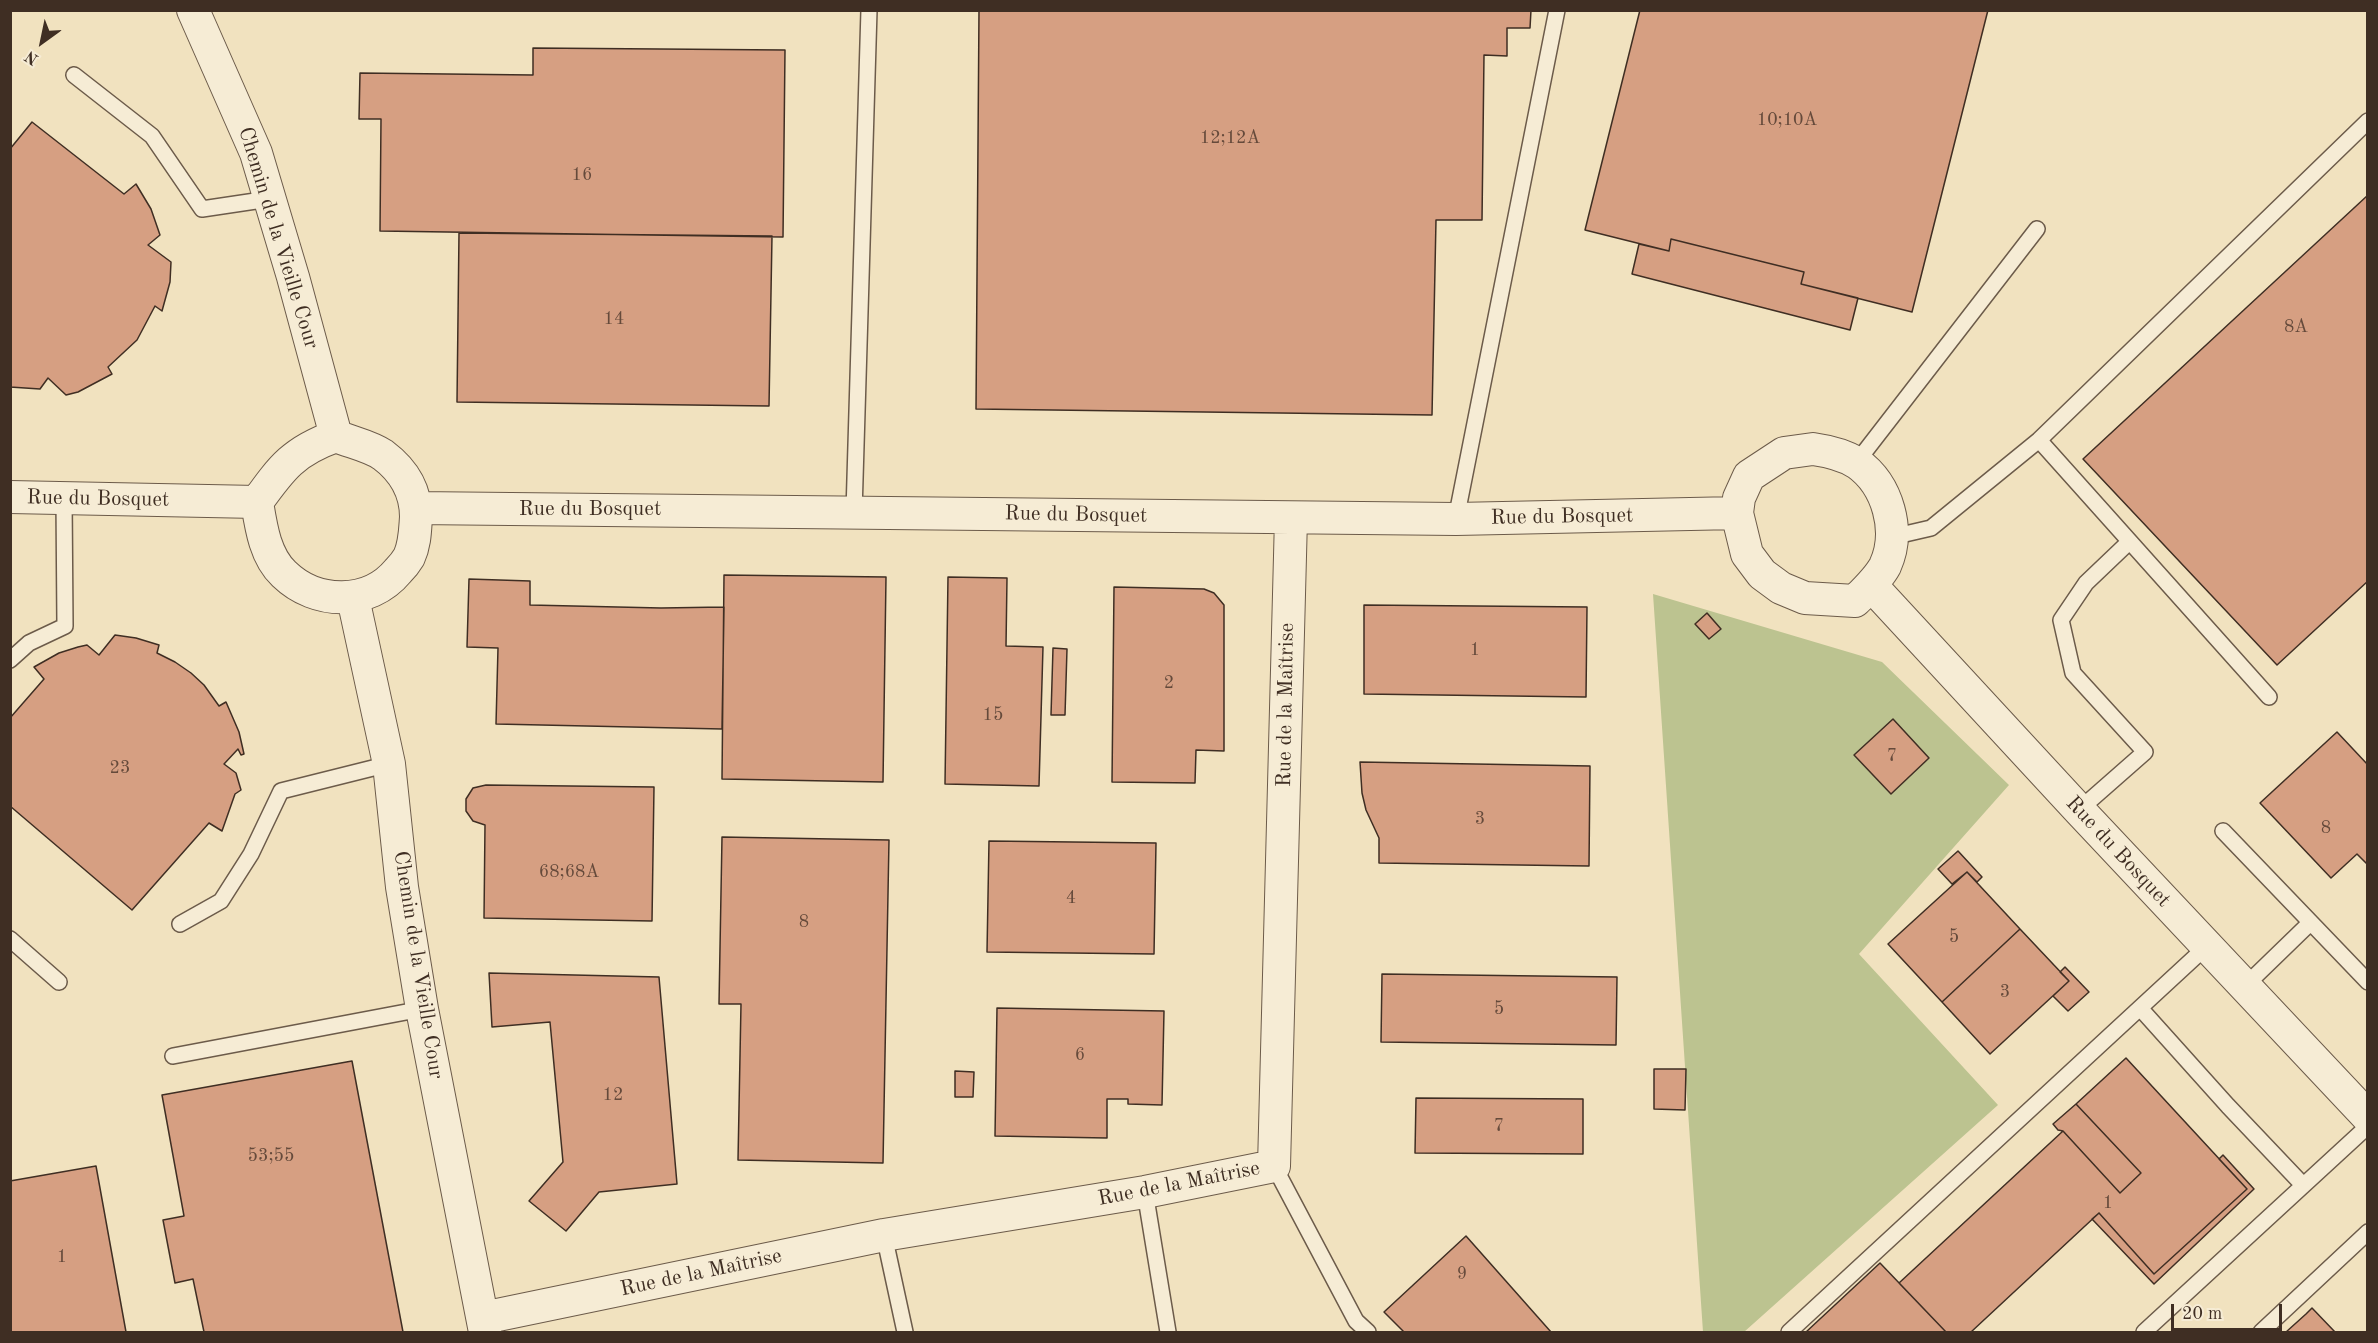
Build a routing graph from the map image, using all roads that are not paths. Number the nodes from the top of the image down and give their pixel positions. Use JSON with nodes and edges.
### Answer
{"nodes":[{"id":1,"x":193,"y":10,"type":"edge"},
{"id":2,"x":869,"y":10,"type":"edge"},
{"id":3,"x":1557,"y":10,"type":"edge"},
{"id":4,"x":75,"y":75,"type":"dead end"},
{"id":5,"x":2367,"y":121,"type":"edge"},
{"id":6,"x":269,"y":200,"type":"junction"},
{"id":7,"x":2037,"y":229,"type":"dead end"},
{"id":8,"x":336,"y":436,"type":"junction"},
{"id":9,"x":2039,"y":440,"type":"junction"},
{"id":10,"x":1856,"y":463,"type":"junction"},
{"id":11,"x":10,"y":497,"type":"edge"},
{"id":12,"x":64,"y":498,"type":"junction"},
{"id":13,"x":257,"y":502,"type":"junction"},
{"id":14,"x":416,"y":508,"type":"junction"},
{"id":15,"x":854,"y":512,"type":"junction"},
{"id":16,"x":1737,"y":513,"type":"junction"},
{"id":17,"x":1291,"y":518,"type":"junction"},
{"id":18,"x":1456,"y":519,"type":"junction"},
{"id":19,"x":1892,"y":537,"type":"junction"},
{"id":20,"x":2129,"y":542,"type":"junction"},
{"id":21,"x":1871,"y":585,"type":"junction"},
{"id":22,"x":353,"y":598,"type":"junction"},
{"id":23,"x":10,"y":660,"type":"edge"},
{"id":24,"x":2269,"y":697,"type":"dead end"},
{"id":25,"x":389,"y":764,"type":"junction"},
{"id":26,"x":2079,"y":810,"type":"junction"},
{"id":27,"x":2223,"y":831,"type":"dead end"},
{"id":28,"x":2310,"y":922,"type":"junction"},
{"id":29,"x":180,"y":924,"type":"dead end"},
{"id":30,"x":10,"y":939,"type":"edge"},
{"id":31,"x":2207,"y":946,"type":"junction"},
{"id":32,"x":59,"y":982,"type":"dead end"},
{"id":33,"x":2367,"y":982,"type":"edge"},
{"id":34,"x":2245,"y":986,"type":"junction"},
{"id":35,"x":2140,"y":1008,"type":"junction"},
{"id":36,"x":422,"y":1009,"type":"junction"},
{"id":37,"x":172,"y":1056,"type":"dead end"},
{"id":38,"x":2367,"y":1116,"type":"edge"},
{"id":39,"x":2367,"y":1126,"type":"edge"},
{"id":40,"x":1275,"y":1166,"type":"junction"},
{"id":41,"x":2303,"y":1185,"type":"junction"},
{"id":42,"x":1145,"y":1192,"type":"junction"},
{"id":43,"x":2367,"y":1232,"type":"edge"},
{"id":44,"x":884,"y":1235,"type":"junction"},
{"id":45,"x":484,"y":1325,"type":"edge"},
{"id":46,"x":905,"y":1332,"type":"edge"},
{"id":47,"x":1168,"y":1332,"type":"edge"},
{"id":48,"x":1368,"y":1332,"type":"edge"},
{"id":49,"x":1789,"y":1332,"type":"edge"},
{"id":50,"x":2144,"y":1332,"type":"edge"},
{"id":51,"x":2261,"y":1332,"type":"edge"}],
"edges":[{"from":1,"to":6,"type":"street","name":"Chemin de la Vieille Cour"},
{"from":2,"to":15,"type":"lane"},
{"from":3,"to":18,"type":"lane"},
{"from":4,"to":6,"type":"lane"},
{"from":5,"to":9,"type":"lane"},
{"from":6,"to":8,"type":"street","name":"Chemin de la Vieille Cour"},
{"from":7,"to":10,"type":"lane"},
{"from":8,"to":13,"type":"street"},
{"from":8,"to":14,"type":"street"},
{"from":9,"to":19,"type":"lane"},
{"from":9,"to":20,"type":"lane"},
{"from":10,"to":16,"type":"street"},
{"from":10,"to":19,"type":"street"},
{"from":11,"to":12,"type":"street","name":"Rue du Bosquet"},
{"from":12,"to":13,"type":"street","name":"Rue du Bosquet"},
{"from":12,"to":23,"type":"lane"},
{"from":13,"to":22,"type":"street"},
{"from":14,"to":15,"type":"street","name":"Rue du Bosquet"},
{"from":14,"to":22,"type":"street"},
{"from":15,"to":17,"type":"street","name":"Rue du Bosquet"},
{"from":16,"to":18,"type":"street","name":"Rue du Bosquet"},
{"from":16,"to":21,"type":"street"},
{"from":17,"to":18,"type":"street","name":"Rue du Bosquet"},
{"from":17,"to":40,"type":"street","name":"Rue de la Maîtrise"},
{"from":19,"to":21,"type":"street"},
{"from":20,"to":24,"type":"lane"},
{"from":20,"to":26,"type":"lane"},
{"from":21,"to":26,"type":"street","name":"Rue du Bosquet"},
{"from":22,"to":25,"type":"street","name":"Chemin de la Vieille Cour"},
{"from":25,"to":29,"type":"lane"},
{"from":25,"to":36,"type":"street","name":"Chemin de la Vieille Cour"},
{"from":26,"to":31,"type":"street","name":"Rue du Bosquet"},
{"from":27,"to":28,"type":"lane"},
{"from":28,"to":33,"type":"lane"},
{"from":28,"to":34,"type":"lane"},
{"from":30,"to":32,"type":"lane"},
{"from":31,"to":34,"type":"street","name":"Rue du Bosquet"},
{"from":31,"to":35,"type":"lane"},
{"from":34,"to":38,"type":"street","name":"Rue du Bosquet"},
{"from":35,"to":41,"type":"lane"},
{"from":35,"to":49,"type":"lane"},
{"from":36,"to":37,"type":"lane"},
{"from":36,"to":45,"type":"street","name":"Chemin de la Vieille Cour"},
{"from":39,"to":41,"type":"lane"},
{"from":40,"to":42,"type":"street","name":"Rue de la Maîtrise"},
{"from":40,"to":48,"type":"lane"},
{"from":41,"to":50,"type":"lane"},
{"from":42,"to":44,"type":"street","name":"Rue de la Maîtrise"},
{"from":42,"to":47,"type":"lane"},
{"from":43,"to":51,"type":"lane"},
{"from":44,"to":45,"type":"street","name":"Rue de la Maîtrise"},
{"from":44,"to":46,"type":"lane"}]}
